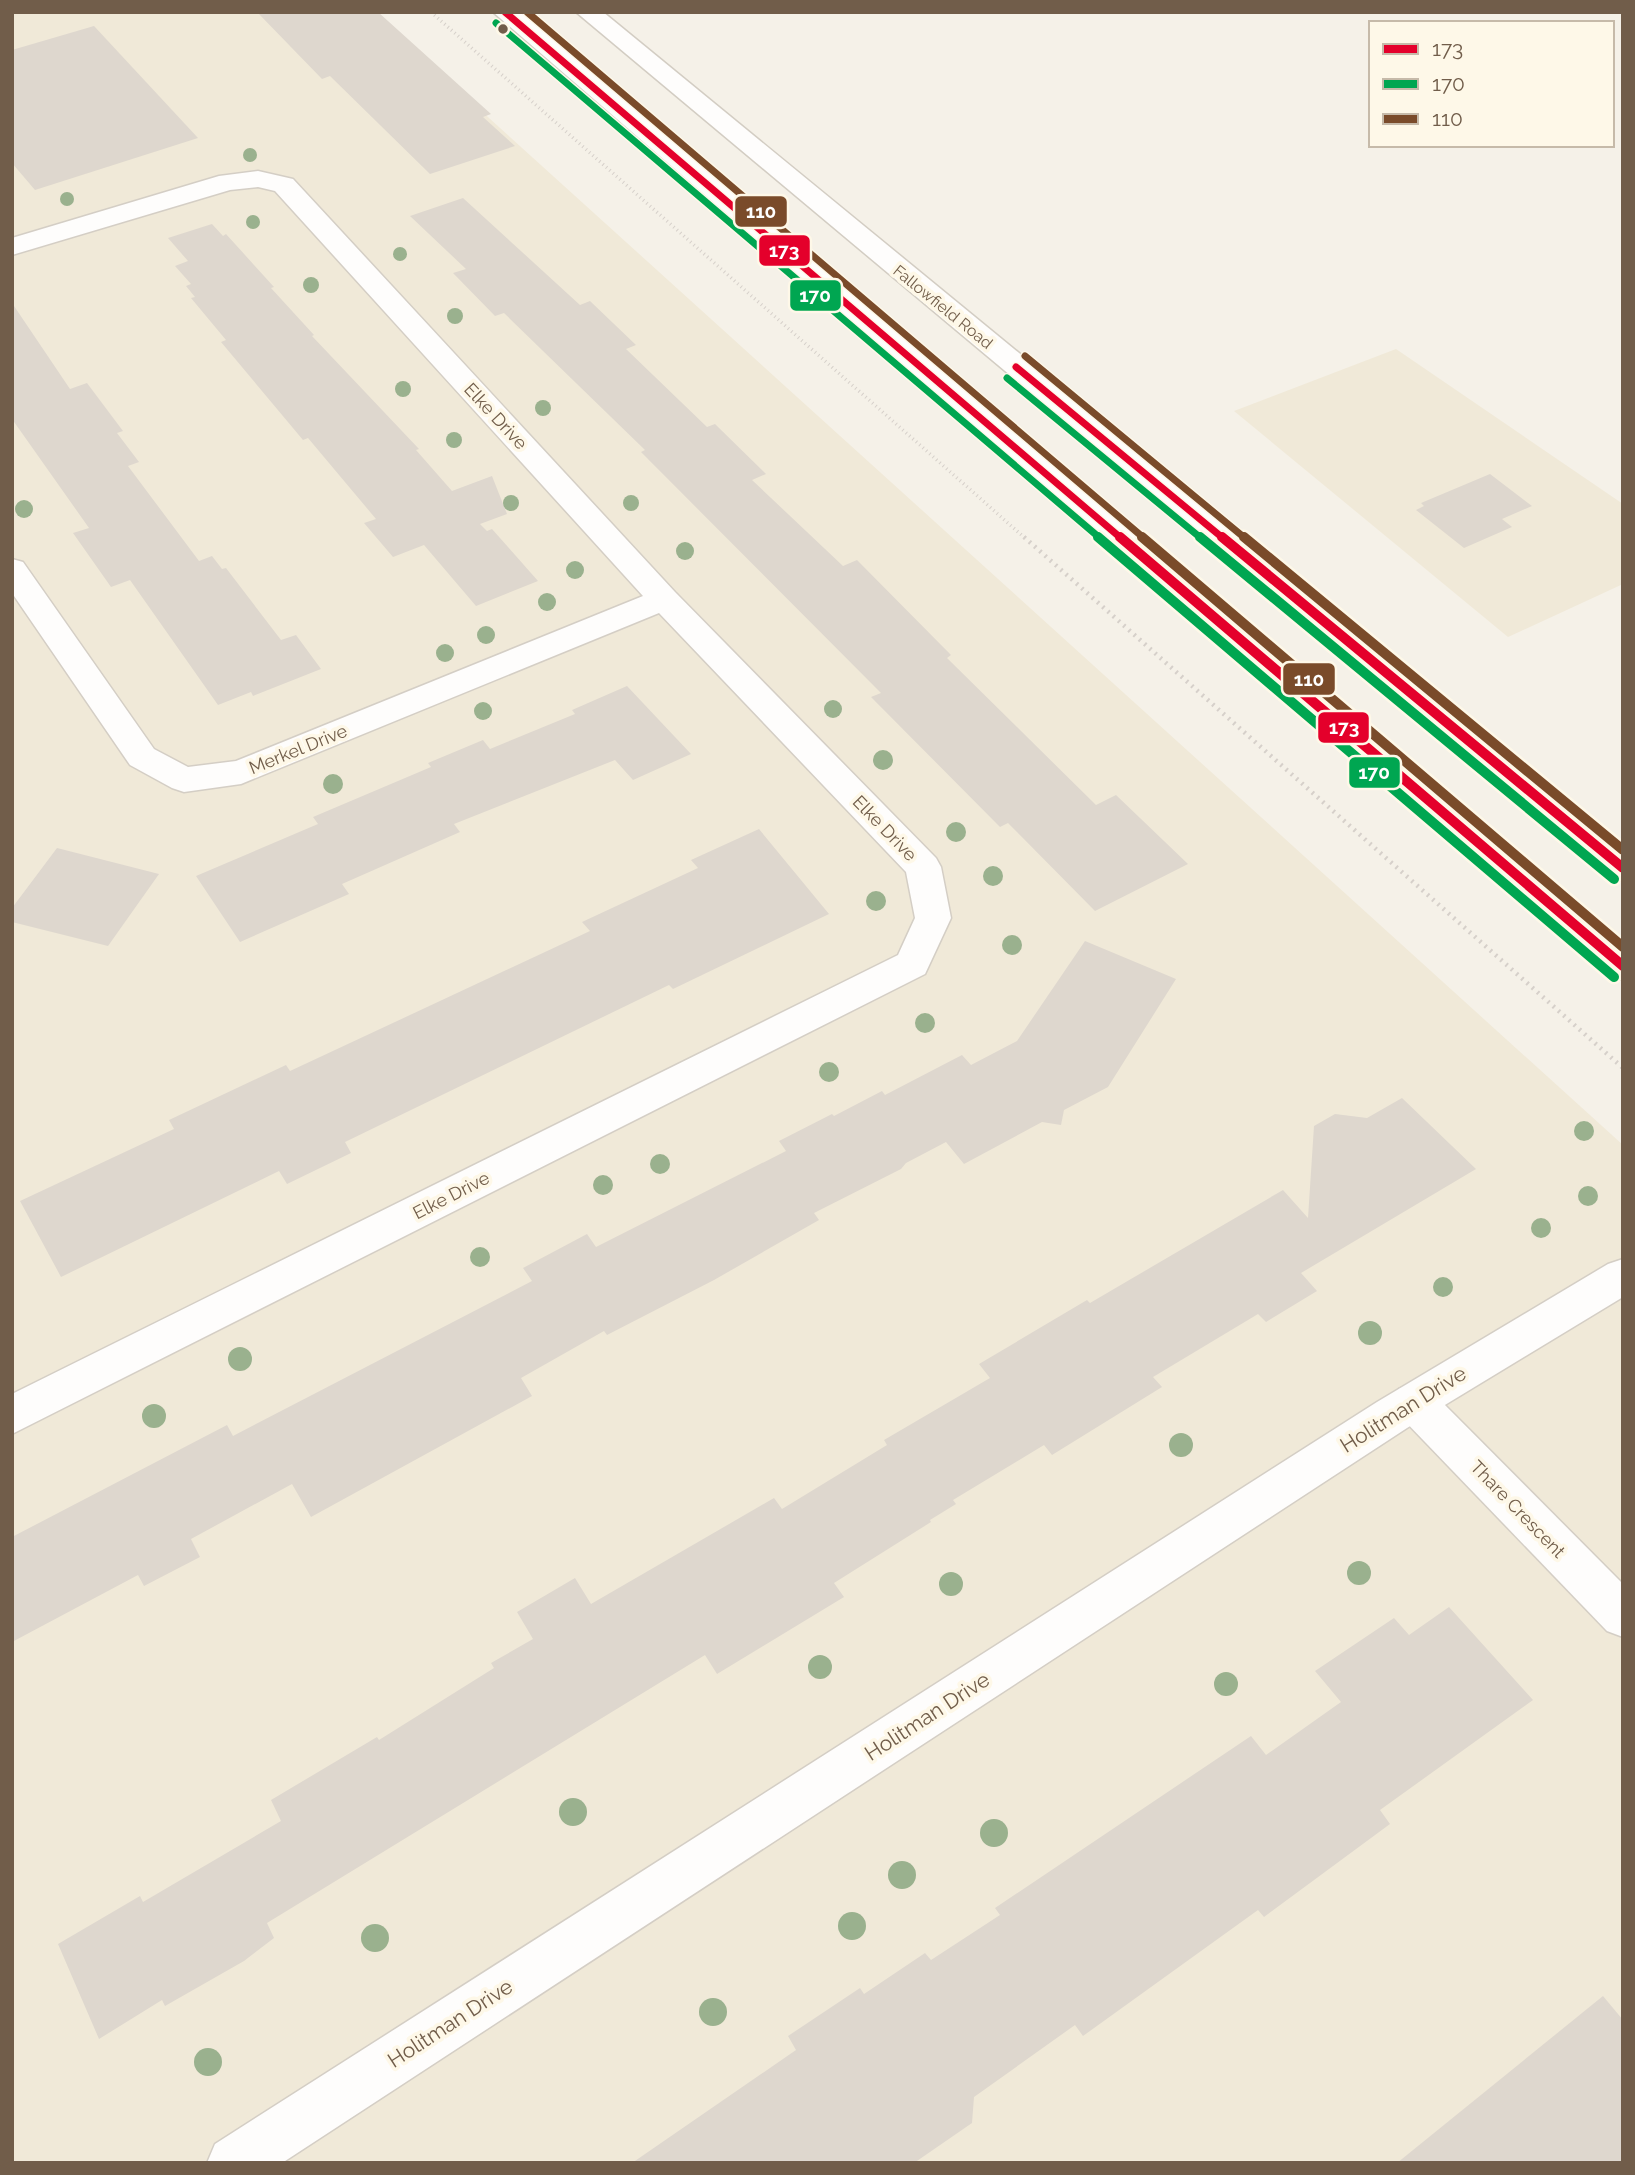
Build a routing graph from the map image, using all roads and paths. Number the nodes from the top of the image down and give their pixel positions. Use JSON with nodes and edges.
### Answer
{"nodes":[{"id":1,"x":431,"y":12,"type":"edge"},
{"id":2,"x":505,"y":12,"type":"edge"},
{"id":3,"x":588,"y":12,"type":"edge"},
{"id":4,"x":12,"y":247,"type":"edge"},
{"id":5,"x":12,"y":569,"type":"edge"},
{"id":6,"x":664,"y":599,"type":"junction"},
{"id":7,"x":1623,"y":868,"type":"edge"},
{"id":8,"x":1623,"y":966,"type":"edge"},
{"id":9,"x":1623,"y":1068,"type":"edge"},
{"id":10,"x":1623,"y":1276,"type":"edge"},
{"id":11,"x":1414,"y":1402,"type":"junction"},
{"id":12,"x":12,"y":1415,"type":"edge"},
{"id":13,"x":1623,"y":1616,"type":"edge"},
{"id":14,"x":234,"y":2163,"type":"edge"}],
"edges":[{"from":1,"to":9,"type":"path"},
{"from":2,"to":8,"type":"street"},
{"from":3,"to":7,"type":"street","name":"Fallowfield Road"},
{"from":4,"to":6,"type":"street","name":"Elke Drive"},
{"from":5,"to":6,"type":"street","name":"Merkel Drive"},
{"from":6,"to":12,"type":"street","name":"Elke Drive"},
{"from":10,"to":11,"type":"street","name":"Holitman Drive"},
{"from":11,"to":13,"type":"street","name":"Thare Crescent"},
{"from":11,"to":14,"type":"street","name":"Holitman Drive"}]}
